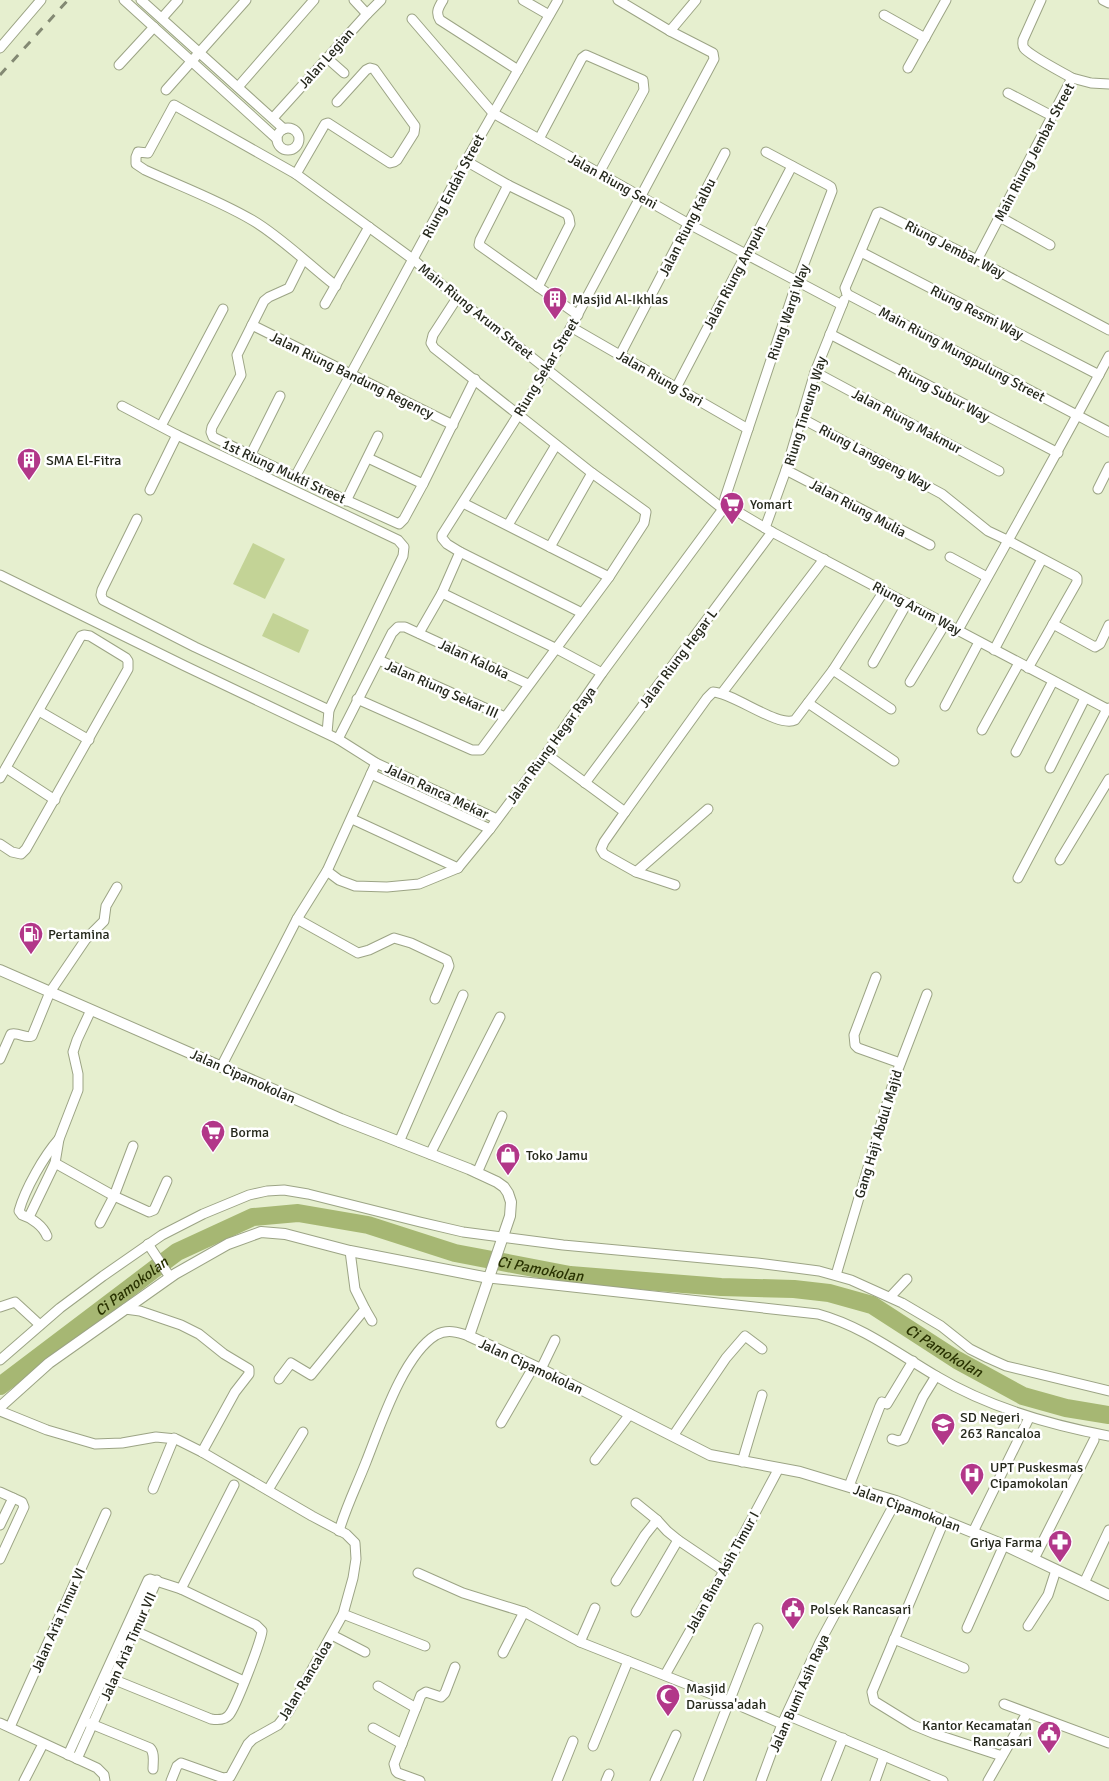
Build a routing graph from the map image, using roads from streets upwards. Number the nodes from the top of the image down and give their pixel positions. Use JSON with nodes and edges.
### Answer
{"nodes":[{"id":1,"x":41,"y":0,"type":"edge"},
{"id":2,"x":124,"y":0,"type":"edge"},
{"id":3,"x":141,"y":0,"type":"edge"},
{"id":4,"x":178,"y":0,"type":"edge"},
{"id":5,"x":246,"y":0,"type":"edge"},
{"id":6,"x":314,"y":0,"type":"edge"},
{"id":7,"x":354,"y":0,"type":"edge"},
{"id":8,"x":381,"y":0,"type":"edge"},
{"id":9,"x":443,"y":0,"type":"edge"},
{"id":10,"x":523,"y":0,"type":"edge"},
{"id":11,"x":558,"y":0,"type":"edge"},
{"id":12,"x":618,"y":0,"type":"edge"},
{"id":13,"x":696,"y":0,"type":"edge"},
{"id":14,"x":1041,"y":0,"type":"edge"},
{"id":15,"x":1103,"y":0,"type":"edge"},
{"id":16,"x":943,"y":1,"type":"edge"},
{"id":17,"x":1109,"y":3,"type":"edge"},
{"id":18,"x":367,"y":14,"type":"junction"},
{"id":19,"x":884,"y":14,"type":"dead end"},
{"id":20,"x":549,"y":15,"type":"junction"},
{"id":21,"x":162,"y":18,"type":"junction"},
{"id":22,"x":412,"y":20,"type":"dead end"},
{"id":23,"x":154,"y":27,"type":"junction"},
{"id":24,"x":670,"y":30,"type":"junction"},
{"id":25,"x":925,"y":38,"type":"junction"},
{"id":26,"x":0,"y":48,"type":"edge"},
{"id":27,"x":200,"y":52,"type":"junction"},
{"id":28,"x":327,"y":58,"type":"junction"},
{"id":29,"x":191,"y":62,"type":"junction"},
{"id":30,"x":118,"y":64,"type":"dead end"},
{"id":31,"x":908,"y":68,"type":"dead end"},
{"id":32,"x":518,"y":70,"type":"junction"},
{"id":33,"x":344,"y":73,"type":"dead end"},
{"id":34,"x":1072,"y":78,"type":"junction"},
{"id":35,"x":1109,"y":83,"type":"edge"},
{"id":36,"x":238,"y":87,"type":"junction"},
{"id":37,"x":166,"y":90,"type":"dead end"},
{"id":38,"x":1008,"y":93,"type":"dead end"},
{"id":39,"x":337,"y":102,"type":"dead end"},
{"id":40,"x":493,"y":113,"type":"junction"},
{"id":41,"x":1052,"y":116,"type":"junction"},
{"id":42,"x":273,"y":118,"type":"junction"},
{"id":43,"x":284,"y":129,"type":"junction"},
{"id":44,"x":277,"y":139,"type":"junction"},
{"id":45,"x":539,"y":139,"type":"junction"},
{"id":46,"x":299,"y":143,"type":"junction"},
{"id":47,"x":312,"y":147,"type":"junction"},
{"id":48,"x":283,"y":150,"type":"junction"},
{"id":49,"x":725,"y":152,"type":"dead end"},
{"id":50,"x":766,"y":152,"type":"dead end"},
{"id":51,"x":466,"y":161,"type":"junction"},
{"id":52,"x":792,"y":166,"type":"junction"},
{"id":53,"x":293,"y":171,"type":"junction"},
{"id":54,"x":599,"y":173,"type":"junction"},
{"id":55,"x":508,"y":185,"type":"junction"},
{"id":56,"x":641,"y":197,"type":"junction"},
{"id":57,"x":1000,"y":217,"type":"junction"},
{"id":58,"x":689,"y":224,"type":"junction"},
{"id":59,"x":369,"y":227,"type":"junction"},
{"id":60,"x":1050,"y":245,"type":"dead end"},
{"id":61,"x":861,"y":252,"type":"junction"},
{"id":62,"x":746,"y":254,"type":"junction"},
{"id":63,"x":303,"y":260,"type":"junction"},
{"id":64,"x":414,"y":260,"type":"junction"},
{"id":65,"x":977,"y":260,"type":"junction"},
{"id":66,"x":797,"y":282,"type":"junction"},
{"id":67,"x":336,"y":286,"type":"junction"},
{"id":68,"x":538,"y":287,"type":"junction"},
{"id":69,"x":846,"y":294,"type":"junction"},
{"id":70,"x":457,"y":298,"type":"junction"},
{"id":71,"x":325,"y":304,"type":"dead end"},
{"id":72,"x":842,"y":305,"type":"junction"},
{"id":73,"x":224,"y":309,"type":"dead end"},
{"id":74,"x":578,"y":315,"type":"junction"},
{"id":75,"x":252,"y":324,"type":"junction"},
{"id":76,"x":571,"y":327,"type":"junction"},
{"id":77,"x":1109,"y":330,"type":"edge"},
{"id":78,"x":830,"y":334,"type":"junction"},
{"id":79,"x":620,"y":356,"type":"junction"},
{"id":80,"x":1109,"y":356,"type":"edge"},
{"id":81,"x":547,"y":369,"type":"junction"},
{"id":82,"x":815,"y":372,"type":"junction"},
{"id":83,"x":351,"y":374,"type":"junction"},
{"id":84,"x":1099,"y":375,"type":"junction"},
{"id":85,"x":475,"y":379,"type":"junction"},
{"id":86,"x":676,"y":388,"type":"junction"},
{"id":87,"x":280,"y":396,"type":"dead end"},
{"id":88,"x":122,"y":406,"type":"dead end"},
{"id":89,"x":518,"y":414,"type":"junction"},
{"id":90,"x":1078,"y":415,"type":"junction"},
{"id":91,"x":804,"y":420,"type":"junction"},
{"id":92,"x":453,"y":425,"type":"junction"},
{"id":93,"x":161,"y":426,"type":"junction"},
{"id":94,"x":748,"y":429,"type":"junction"},
{"id":95,"x":1109,"y":432,"type":"edge"},
{"id":96,"x":177,"y":435,"type":"junction"},
{"id":97,"x":378,"y":436,"type":"dead end"},
{"id":98,"x":556,"y":444,"type":"junction"},
{"id":99,"x":1058,"y":453,"type":"junction"},
{"id":100,"x":250,"y":456,"type":"junction"},
{"id":101,"x":368,"y":458,"type":"junction"},
{"id":102,"x":1109,"y":467,"type":"edge"},
{"id":103,"x":786,"y":470,"type":"junction"},
{"id":104,"x":999,"y":471,"type":"dead end"},
{"id":105,"x":592,"y":473,"type":"junction"},
{"id":106,"x":295,"y":477,"type":"junction"},
{"id":107,"x":423,"y":484,"type":"junction"},
{"id":108,"x":1098,"y":489,"type":"dead end"},
{"id":109,"x":150,"y":490,"type":"dead end"},
{"id":110,"x":346,"y":501,"type":"junction"},
{"id":111,"x":464,"y":503,"type":"junction"},
{"id":112,"x":723,"y":509,"type":"junction"},
{"id":113,"x":137,"y":520,"type":"dead end"},
{"id":114,"x":508,"y":525,"type":"junction"},
{"id":115,"x":768,"y":530,"type":"junction"},
{"id":116,"x":1007,"y":540,"type":"junction"},
{"id":117,"x":930,"y":545,"type":"dead end"},
{"id":118,"x":550,"y":547,"type":"junction"},
{"id":119,"x":460,"y":552,"type":"junction"},
{"id":120,"x":950,"y":557,"type":"dead end"},
{"id":121,"x":824,"y":559,"type":"junction"},
{"id":122,"x":1042,"y":559,"type":"junction"},
{"id":123,"x":0,"y":574,"type":"edge"},
{"id":124,"x":609,"y":577,"type":"junction"},
{"id":125,"x":987,"y":578,"type":"junction"},
{"id":126,"x":884,"y":591,"type":"junction"},
{"id":127,"x":442,"y":593,"type":"junction"},
{"id":128,"x":906,"y":603,"type":"junction"},
{"id":129,"x":582,"y":613,"type":"junction"},
{"id":130,"x":945,"y":624,"type":"junction"},
{"id":131,"x":1053,"y":624,"type":"junction"},
{"id":132,"x":1109,"y":625,"type":"edge"},
{"id":133,"x":958,"y":630,"type":"junction"},
{"id":134,"x":419,"y":633,"type":"junction"},
{"id":135,"x":979,"y":642,"type":"junction"},
{"id":136,"x":557,"y":649,"type":"junction"},
{"id":137,"x":994,"y":650,"type":"junction"},
{"id":138,"x":379,"y":660,"type":"junction"},
{"id":139,"x":874,"y":663,"type":"dead end"},
{"id":140,"x":1019,"y":663,"type":"junction"},
{"id":141,"x":1028,"y":668,"type":"junction"},
{"id":142,"x":832,"y":670,"type":"junction"},
{"id":143,"x":602,"y":673,"type":"junction"},
{"id":144,"x":1052,"y":681,"type":"junction"},
{"id":145,"x":910,"y":682,"type":"dead end"},
{"id":146,"x":528,"y":684,"type":"junction"},
{"id":147,"x":722,"y":693,"type":"junction"},
{"id":148,"x":1085,"y":698,"type":"junction"},
{"id":149,"x":357,"y":699,"type":"junction"},
{"id":150,"x":808,"y":703,"type":"junction"},
{"id":151,"x":945,"y":706,"type":"dead end"},
{"id":152,"x":891,"y":709,"type":"dead end"},
{"id":153,"x":39,"y":710,"type":"junction"},
{"id":154,"x":329,"y":710,"type":"junction"},
{"id":155,"x":1107,"y":714,"type":"edge"},
{"id":156,"x":504,"y":717,"type":"junction"},
{"id":157,"x":982,"y":730,"type":"dead end"},
{"id":158,"x":327,"y":733,"type":"junction"},
{"id":159,"x":338,"y":739,"type":"junction"},
{"id":160,"x":88,"y":740,"type":"junction"},
{"id":161,"x":1016,"y":752,"type":"dead end"},
{"id":162,"x":546,"y":754,"type":"junction"},
{"id":163,"x":894,"y":761,"type":"dead end"},
{"id":164,"x":376,"y":763,"type":"junction"},
{"id":165,"x":6,"y":768,"type":"junction"},
{"id":166,"x":1050,"y":768,"type":"dead end"},
{"id":167,"x":371,"y":774,"type":"junction"},
{"id":168,"x":0,"y":778,"type":"edge"},
{"id":169,"x":1109,"y":779,"type":"edge"},
{"id":170,"x":585,"y":783,"type":"junction"},
{"id":171,"x":55,"y":800,"type":"junction"},
{"id":172,"x":708,"y":809,"type":"dead end"},
{"id":173,"x":625,"y":812,"type":"junction"},
{"id":174,"x":352,"y":819,"type":"junction"},
{"id":175,"x":497,"y":820,"type":"junction"},
{"id":176,"x":490,"y":828,"type":"junction"},
{"id":177,"x":0,"y":844,"type":"edge"},
{"id":178,"x":1060,"y":860,"type":"dead end"},
{"id":179,"x":458,"y":868,"type":"junction"},
{"id":180,"x":327,"y":871,"type":"junction"},
{"id":181,"x":636,"y":872,"type":"junction"},
{"id":182,"x":1018,"y":878,"type":"dead end"},
{"id":183,"x":675,"y":885,"type":"dead end"},
{"id":184,"x":117,"y":886,"type":"dead end"},
{"id":185,"x":296,"y":919,"type":"junction"},
{"id":186,"x":0,"y":970,"type":"edge"},
{"id":187,"x":876,"y":978,"type":"dead end"},
{"id":188,"x":50,"y":992,"type":"junction"},
{"id":189,"x":927,"y":994,"type":"dead end"},
{"id":190,"x":463,"y":995,"type":"dead end"},
{"id":191,"x":435,"y":999,"type":"dead end"},
{"id":192,"x":91,"y":1010,"type":"junction"},
{"id":193,"x":500,"y":1017,"type":"dead end"},
{"id":194,"x":0,"y":1059,"type":"edge"},
{"id":195,"x":900,"y":1063,"type":"junction"},
{"id":196,"x":221,"y":1067,"type":"junction"},
{"id":197,"x":502,"y":1116,"type":"dead end"},
{"id":198,"x":59,"y":1139,"type":"junction"},
{"id":199,"x":399,"y":1142,"type":"junction"},
{"id":200,"x":133,"y":1146,"type":"dead end"},
{"id":201,"x":430,"y":1154,"type":"junction"},
{"id":202,"x":55,"y":1163,"type":"junction"},
{"id":203,"x":477,"y":1173,"type":"junction"},
{"id":204,"x":167,"y":1181,"type":"dead end"},
{"id":205,"x":114,"y":1196,"type":"junction"},
{"id":206,"x":29,"y":1217,"type":"junction"},
{"id":207,"x":100,"y":1223,"type":"dead end"},
{"id":208,"x":48,"y":1236,"type":"dead end"},
{"id":209,"x":502,"y":1241,"type":"junction"},
{"id":210,"x":150,"y":1248,"type":"junction"},
{"id":211,"x":350,"y":1251,"type":"junction"},
{"id":212,"x":168,"y":1274,"type":"junction"},
{"id":213,"x":491,"y":1274,"type":"junction"},
{"id":214,"x":836,"y":1275,"type":"junction"},
{"id":215,"x":907,"y":1279,"type":"dead end"},
{"id":216,"x":890,"y":1296,"type":"junction"},
{"id":217,"x":0,"y":1307,"type":"edge"},
{"id":218,"x":125,"y":1309,"type":"junction"},
{"id":219,"x":365,"y":1309,"type":"junction"},
{"id":220,"x":372,"y":1321,"type":"dead end"},
{"id":221,"x":40,"y":1325,"type":"junction"},
{"id":222,"x":469,"y":1336,"type":"junction"},
{"id":223,"x":555,"y":1340,"type":"dead end"},
{"id":224,"x":762,"y":1349,"type":"dead end"},
{"id":225,"x":0,"y":1360,"type":"edge"},
{"id":226,"x":913,"y":1361,"type":"junction"},
{"id":227,"x":537,"y":1367,"type":"junction"},
{"id":228,"x":936,"y":1376,"type":"junction"},
{"id":229,"x":279,"y":1379,"type":"dead end"},
{"id":230,"x":1109,"y":1391,"type":"edge"},
{"id":231,"x":762,"y":1395,"type":"dead end"},
{"id":232,"x":0,"y":1407,"type":"edge"},
{"id":233,"x":0,"y":1411,"type":"edge"},
{"id":234,"x":630,"y":1414,"type":"junction"},
{"id":235,"x":1029,"y":1418,"type":"junction"},
{"id":236,"x":502,"y":1424,"type":"dead end"},
{"id":237,"x":303,"y":1432,"type":"dead end"},
{"id":238,"x":673,"y":1436,"type":"junction"},
{"id":239,"x":1109,"y":1436,"type":"edge"},
{"id":240,"x":174,"y":1438,"type":"junction"},
{"id":241,"x":892,"y":1439,"type":"dead end"},
{"id":242,"x":1094,"y":1440,"type":"dead end"},
{"id":243,"x":202,"y":1452,"type":"junction"},
{"id":244,"x":595,"y":1460,"type":"dead end"},
{"id":245,"x":742,"y":1462,"type":"junction"},
{"id":246,"x":779,"y":1468,"type":"junction"},
{"id":247,"x":234,"y":1485,"type":"dead end"},
{"id":248,"x":850,"y":1486,"type":"junction"},
{"id":249,"x":153,"y":1489,"type":"dead end"},
{"id":250,"x":268,"y":1490,"type":"junction"},
{"id":251,"x":0,"y":1492,"type":"edge"},
{"id":252,"x":12,"y":1498,"type":"junction"},
{"id":253,"x":896,"y":1501,"type":"junction"},
{"id":254,"x":636,"y":1503,"type":"dead end"},
{"id":255,"x":106,"y":1513,"type":"dead end"},
{"id":256,"x":657,"y":1520,"type":"junction"},
{"id":257,"x":944,"y":1520,"type":"junction"},
{"id":258,"x":0,"y":1525,"type":"edge"},
{"id":259,"x":339,"y":1530,"type":"junction"},
{"id":260,"x":1109,"y":1530,"type":"edge"},
{"id":261,"x":973,"y":1532,"type":"junction"},
{"id":262,"x":678,"y":1540,"type":"junction"},
{"id":263,"x":1004,"y":1545,"type":"junction"},
{"id":264,"x":0,"y":1559,"type":"edge"},
{"id":265,"x":1034,"y":1559,"type":"junction"},
{"id":266,"x":1056,"y":1570,"type":"junction"},
{"id":267,"x":724,"y":1571,"type":"junction"},
{"id":268,"x":418,"y":1574,"type":"dead end"},
{"id":269,"x":616,"y":1581,"type":"dead end"},
{"id":270,"x":1084,"y":1583,"type":"junction"},
{"id":271,"x":181,"y":1589,"type":"junction"},
{"id":272,"x":1109,"y":1595,"type":"edge"},
{"id":273,"x":595,"y":1608,"type":"dead end"},
{"id":274,"x":524,"y":1612,"type":"junction"},
{"id":275,"x":636,"y":1612,"type":"dead end"},
{"id":276,"x":343,"y":1614,"type":"junction"},
{"id":277,"x":1028,"y":1626,"type":"dead end"},
{"id":278,"x":758,"y":1628,"type":"dead end"},
{"id":279,"x":967,"y":1628,"type":"dead end"},
{"id":280,"x":131,"y":1629,"type":"junction"},
{"id":281,"x":332,"y":1635,"type":"junction"},
{"id":282,"x":894,"y":1639,"type":"junction"},
{"id":283,"x":580,"y":1642,"type":"junction"},
{"id":284,"x":425,"y":1646,"type":"dead end"},
{"id":285,"x":365,"y":1652,"type":"dead end"},
{"id":286,"x":503,"y":1653,"type":"dead end"},
{"id":287,"x":628,"y":1661,"type":"junction"},
{"id":288,"x":455,"y":1667,"type":"dead end"},
{"id":289,"x":964,"y":1668,"type":"dead end"},
{"id":290,"x":665,"y":1676,"type":"junction"},
{"id":291,"x":109,"y":1677,"type":"junction"},
{"id":292,"x":244,"y":1681,"type":"junction"},
{"id":293,"x":378,"y":1686,"type":"dead end"},
{"id":294,"x":729,"y":1701,"type":"junction"},
{"id":295,"x":1004,"y":1704,"type":"dead end"},
{"id":296,"x":416,"y":1708,"type":"junction"},
{"id":297,"x":1027,"y":1713,"type":"junction"},
{"id":298,"x":787,"y":1716,"type":"junction"},
{"id":299,"x":84,"y":1721,"type":"junction"},
{"id":300,"x":0,"y":1722,"type":"edge"},
{"id":301,"x":93,"y":1724,"type":"junction"},
{"id":302,"x":782,"y":1724,"type":"junction"},
{"id":303,"x":10,"y":1727,"type":"junction"},
{"id":304,"x":373,"y":1728,"type":"dead end"},
{"id":305,"x":676,"y":1735,"type":"dead end"},
{"id":306,"x":842,"y":1738,"type":"junction"},
{"id":307,"x":573,"y":1741,"type":"dead end"},
{"id":308,"x":1109,"y":1743,"type":"edge"},
{"id":309,"x":43,"y":1744,"type":"junction"},
{"id":310,"x":402,"y":1744,"type":"junction"},
{"id":311,"x":593,"y":1746,"type":"dead end"},
{"id":312,"x":884,"y":1756,"type":"junction"},
{"id":313,"x":1002,"y":1756,"type":"junction"},
{"id":314,"x":73,"y":1757,"type":"junction"},
{"id":315,"x":153,"y":1769,"type":"dead end"},
{"id":316,"x":925,"y":1777,"type":"edge"},
{"id":317,"x":24,"y":1781,"type":"edge"},
{"id":318,"x":105,"y":1781,"type":"edge"},
{"id":319,"x":171,"y":1781,"type":"edge"},
{"id":320,"x":420,"y":1781,"type":"edge"},
{"id":321,"x":557,"y":1781,"type":"edge"},
{"id":322,"x":654,"y":1781,"type":"edge"},
{"id":323,"x":698,"y":1781,"type":"edge"},
{"id":324,"x":761,"y":1781,"type":"edge"},
{"id":325,"x":826,"y":1781,"type":"edge"},
{"id":326,"x":874,"y":1781,"type":"edge"},
{"id":327,"x":943,"y":1781,"type":"edge"},
{"id":328,"x":988,"y":1781,"type":"edge"}],
"edges":[{"from":1,"to":26,"type":"street"},
{"from":2,"to":23,"type":"street"},
{"from":3,"to":21,"type":"street"},
{"from":4,"to":21,"type":"street"},
{"from":5,"to":27,"type":"street"},
{"from":6,"to":36,"type":"street"},
{"from":7,"to":18,"type":"street"},
{"from":8,"to":18,"type":"street","name":"Jalan Legian"},
{"from":9,"to":32,"type":"street"},
{"from":10,"to":20,"type":"street"},
{"from":11,"to":20,"type":"street","name":"Riung Endah Street"},
{"from":12,"to":24,"type":"street","name":"Riung Sekar Street"},
{"from":13,"to":24,"type":"street"},
{"from":14,"to":34,"type":"street"},
{"from":15,"to":17,"type":"street"},
{"from":16,"to":25,"type":"street"},
{"from":18,"to":28,"type":"street","name":"Jalan Legian"},
{"from":19,"to":25,"type":"street"},
{"from":20,"to":32,"type":"street","name":"Riung Endah Street"},
{"from":21,"to":27,"type":"street"},
{"from":22,"to":40,"type":"street","name":"Jalan Riung Seni"},
{"from":23,"to":29,"type":"street"},
{"from":23,"to":30,"type":"street"},
{"from":24,"to":56,"type":"street","name":"Riung Sekar Street"},
{"from":25,"to":31,"type":"street"},
{"from":27,"to":29,"type":"street"},
{"from":27,"to":36,"type":"street"},
{"from":28,"to":33,"type":"street"},
{"from":28,"to":42,"type":"street","name":"Jalan Legian"},
{"from":29,"to":37,"type":"street"},
{"from":29,"to":44,"type":"street"},
{"from":32,"to":40,"type":"street","name":"Riung Endah Street"},
{"from":34,"to":35,"type":"street","name":"Main Riung Jembar Street"},
{"from":34,"to":41,"type":"street","name":"Main Riung Jembar Street"},
{"from":36,"to":42,"type":"street"},
{"from":38,"to":41,"type":"street"},
{"from":39,"to":47,"type":"street"},
{"from":40,"to":45,"type":"street","name":"Jalan Riung Seni"},
{"from":40,"to":51,"type":"street","name":"Riung Endah Street"},
{"from":41,"to":57,"type":"street","name":"Main Riung Jembar Street"},
{"from":42,"to":43,"type":"street"},
{"from":43,"to":44,"type":"street"},
{"from":43,"to":46,"type":"street"},
{"from":44,"to":48,"type":"street"},
{"from":45,"to":54,"type":"street","name":"Jalan Riung Seni"},
{"from":45,"to":54,"type":"street"},
{"from":46,"to":47,"type":"street"},
{"from":46,"to":48,"type":"street"},
{"from":47,"to":53,"type":"street"},
{"from":48,"to":53,"type":"street"},
{"from":49,"to":58,"type":"street","name":"Jalan Riung Kalbu"},
{"from":50,"to":52,"type":"street","name":"Riung Wargi Way"},
{"from":51,"to":55,"type":"street"},
{"from":51,"to":64,"type":"street","name":"Riung Endah Street"},
{"from":52,"to":62,"type":"street","name":"Jalan Riung Ampuh"},
{"from":52,"to":66,"type":"street","name":"Riung Wargi Way"},
{"from":53,"to":59,"type":"street","name":"Main Riung Arum Street"},
{"from":53,"to":63,"type":"street","name":"Main Riung Arum Street"},
{"from":54,"to":56,"type":"street","name":"Jalan Riung Seni"},
{"from":55,"to":68,"type":"street"},
{"from":55,"to":68,"type":"street"},
{"from":56,"to":58,"type":"street","name":"Jalan Riung Seni"},
{"from":56,"to":74,"type":"street","name":"Riung Sekar Street"},
{"from":57,"to":60,"type":"street"},
{"from":57,"to":65,"type":"street","name":"Main Riung Jembar Street"},
{"from":58,"to":62,"type":"street","name":"Jalan Riung Seni"},
{"from":58,"to":79,"type":"street","name":"Jalan Riung Kalbu"},
{"from":59,"to":64,"type":"street","name":"Main Riung Arum Street"},
{"from":59,"to":67,"type":"street"},
{"from":61,"to":65,"type":"street","name":"Riung Jembar Way"},
{"from":61,"to":69,"type":"street","name":"Riung Jembar Way"},
{"from":61,"to":84,"type":"street"},
{"from":62,"to":66,"type":"street","name":"Jalan Riung Seni"},
{"from":62,"to":86,"type":"street","name":"Jalan Riung Ampuh"},
{"from":63,"to":67,"type":"street"},
{"from":63,"to":75,"type":"street","name":"1st Riung Mukti Street"},
{"from":64,"to":70,"type":"street","name":"Main Riung Arum Street"},
{"from":64,"to":83,"type":"street","name":"Riung Endah Street"},
{"from":65,"to":77,"type":"street","name":"Riung Jembar Way"},
{"from":66,"to":72,"type":"street","name":"Jalan Riung Seni"},
{"from":66,"to":94,"type":"street","name":"Riung Wargi Way"},
{"from":67,"to":71,"type":"street"},
{"from":68,"to":74,"type":"street"},
{"from":69,"to":72,"type":"street","name":"Riung Tineung Way"},
{"from":69,"to":90,"type":"street","name":"Main Riung Mungpulung Street"},
{"from":70,"to":81,"type":"street","name":"Main Riung Arum Street"},
{"from":70,"to":85,"type":"street"},
{"from":72,"to":78,"type":"street","name":"Riung Tineung Way"},
{"from":73,"to":93,"type":"street"},
{"from":74,"to":76,"type":"street","name":"Riung Sekar Street"},
{"from":75,"to":83,"type":"street","name":"Jalan Riung Bandung Regency"},
{"from":75,"to":100,"type":"street","name":"1st Riung Mukti Street"},
{"from":76,"to":79,"type":"street","name":"Jalan Riung Sari"},
{"from":76,"to":81,"type":"street","name":"Riung Sekar Street"},
{"from":78,"to":82,"type":"street","name":"Riung Tineung Way"},
{"from":78,"to":99,"type":"street","name":"Riung Subur Way"},
{"from":79,"to":86,"type":"street","name":"Jalan Riung Sari"},
{"from":80,"to":84,"type":"street"},
{"from":81,"to":89,"type":"street","name":"Riung Sekar Street"},
{"from":81,"to":112,"type":"street","name":"Main Riung Arum Street"},
{"from":82,"to":91,"type":"street","name":"Riung Tineung Way"},
{"from":82,"to":104,"type":"street","name":"Jalan Riung Makmur"},
{"from":83,"to":92,"type":"street","name":"Jalan Riung Bandung Regency"},
{"from":83,"to":106,"type":"street","name":"Riung Endah Street"},
{"from":84,"to":90,"type":"street"},
{"from":85,"to":89,"type":"street"},
{"from":85,"to":92,"type":"street","name":"1st Riung Mukti Street"},
{"from":86,"to":94,"type":"street","name":"Jalan Riung Sari"},
{"from":87,"to":100,"type":"street"},
{"from":88,"to":93,"type":"street"},
{"from":89,"to":98,"type":"street"},
{"from":89,"to":111,"type":"street","name":"Riung Sekar Street"},
{"from":90,"to":95,"type":"street","name":"Main Riung Mungpulung Street"},
{"from":90,"to":99,"type":"street"},
{"from":91,"to":103,"type":"street","name":"Riung Tineung Way"},
{"from":91,"to":116,"type":"street","name":"Riung Langgeng Way"},
{"from":92,"to":107,"type":"street","name":"1st Riung Mukti Street"},
{"from":93,"to":96,"type":"street"},
{"from":94,"to":112,"type":"street","name":"Riung Wargi Way"},
{"from":96,"to":109,"type":"street"},
{"from":96,"to":154,"type":"street"},
{"from":97,"to":101,"type":"street"},
{"from":98,"to":105,"type":"street"},
{"from":98,"to":114,"type":"street"},
{"from":99,"to":116,"type":"street"},
{"from":100,"to":106,"type":"street","name":"1st Riung Mukti Street"},
{"from":101,"to":107,"type":"street"},
{"from":101,"to":110,"type":"street"},
{"from":102,"to":108,"type":"street"},
{"from":103,"to":115,"type":"street","name":"Riung Tineung Way"},
{"from":103,"to":117,"type":"street","name":"Jalan Riung Mulia"},
{"from":105,"to":118,"type":"street"},
{"from":105,"to":124,"type":"street"},
{"from":106,"to":110,"type":"street","name":"1st Riung Mukti Street"},
{"from":107,"to":110,"type":"street","name":"1st Riung Mukti Street"},
{"from":111,"to":114,"type":"street"},
{"from":111,"to":119,"type":"street","name":"Riung Sekar Street"},
{"from":112,"to":115,"type":"street","name":"Riung Arum Way"},
{"from":112,"to":143,"type":"street","name":"Jalan Riung Hegar Raya"},
{"from":113,"to":154,"type":"street"},
{"from":114,"to":118,"type":"street"},
{"from":115,"to":121,"type":"street","name":"Riung Arum Way"},
{"from":115,"to":170,"type":"street","name":"Jalan Riung Hegar L"},
{"from":116,"to":122,"type":"street","name":"Riung Langgeng Way"},
{"from":116,"to":125,"type":"street"},
{"from":118,"to":124,"type":"street"},
{"from":119,"to":127,"type":"street"},
{"from":119,"to":129,"type":"street"},
{"from":120,"to":125,"type":"street"},
{"from":121,"to":126,"type":"street","name":"Riung Arum Way"},
{"from":121,"to":147,"type":"street"},
{"from":122,"to":131,"type":"street","name":"Riung Langgeng Way"},
{"from":122,"to":137,"type":"street"},
{"from":123,"to":158,"type":"street","name":"Jalan Ranca Mekar"},
{"from":124,"to":129,"type":"street"},
{"from":125,"to":133,"type":"street"},
{"from":126,"to":128,"type":"street","name":"Riung Arum Way"},
{"from":126,"to":142,"type":"street"},
{"from":127,"to":134,"type":"street"},
{"from":127,"to":136,"type":"street"},
{"from":128,"to":130,"type":"street","name":"Riung Arum Way"},
{"from":128,"to":139,"type":"street"},
{"from":129,"to":136,"type":"street"},
{"from":130,"to":133,"type":"street","name":"Riung Arum Way"},
{"from":130,"to":145,"type":"street"},
{"from":131,"to":132,"type":"street"},
{"from":131,"to":141,"type":"street"},
{"from":133,"to":135,"type":"street","name":"Riung Arum Way"},
{"from":134,"to":138,"type":"street","name":"Jalan Kaloka"},
{"from":134,"to":146,"type":"street","name":"Jalan Kaloka"},
{"from":135,"to":137,"type":"street","name":"Riung Arum Way"},
{"from":135,"to":151,"type":"street"},
{"from":136,"to":143,"type":"street"},
{"from":136,"to":146,"type":"street"},
{"from":137,"to":140,"type":"street","name":"Riung Arum Way"},
{"from":138,"to":149,"type":"street"},
{"from":138,"to":156,"type":"street","name":"Jalan Riung Sekar III"},
{"from":140,"to":141,"type":"street","name":"Riung Arum Way"},
{"from":140,"to":157,"type":"street"},
{"from":141,"to":144,"type":"street","name":"Riung Arum Way"},
{"from":142,"to":150,"type":"street"},
{"from":142,"to":152,"type":"street"},
{"from":143,"to":162,"type":"street","name":"Jalan Riung Hegar Raya"},
{"from":144,"to":148,"type":"street","name":"Riung Arum Way"},
{"from":144,"to":161,"type":"street"},
{"from":146,"to":156,"type":"street"},
{"from":147,"to":150,"type":"street"},
{"from":147,"to":173,"type":"street"},
{"from":148,"to":155,"type":"street","name":"Riung Arum Way"},
{"from":148,"to":166,"type":"street"},
{"from":149,"to":156,"type":"street"},
{"from":149,"to":159,"type":"street"},
{"from":150,"to":163,"type":"street"},
{"from":153,"to":160,"type":"street"},
{"from":153,"to":160,"type":"street"},
{"from":153,"to":165,"type":"street"},
{"from":154,"to":158,"type":"street"},
{"from":155,"to":182,"type":"street"},
{"from":158,"to":159,"type":"street","name":"Jalan Ranca Mekar"},
{"from":159,"to":164,"type":"street","name":"Jalan Ranca Mekar"},
{"from":160,"to":171,"type":"street"},
{"from":162,"to":170,"type":"street"},
{"from":162,"to":175,"type":"street","name":"Jalan Riung Hegar Raya"},
{"from":164,"to":167,"type":"street"},
{"from":164,"to":175,"type":"street","name":"Jalan Ranca Mekar"},
{"from":165,"to":168,"type":"street"},
{"from":165,"to":171,"type":"street"},
{"from":167,"to":174,"type":"street"},
{"from":167,"to":176,"type":"street"},
{"from":169,"to":178,"type":"street"},
{"from":170,"to":173,"type":"street"},
{"from":171,"to":177,"type":"street"},
{"from":172,"to":181,"type":"street"},
{"from":173,"to":181,"type":"street"},
{"from":174,"to":179,"type":"street"},
{"from":174,"to":180,"type":"street"},
{"from":175,"to":176,"type":"street","name":"Jalan Riung Hegar Raya"},
{"from":176,"to":179,"type":"street","name":"Jalan Riung Hegar Raya"},
{"from":179,"to":180,"type":"street","name":"Jalan Riung Hegar Raya"},
{"from":180,"to":185,"type":"street"},
{"from":181,"to":183,"type":"street"},
{"from":184,"to":188,"type":"street"},
{"from":185,"to":191,"type":"street"},
{"from":185,"to":196,"type":"street"},
{"from":186,"to":188,"type":"street","name":"Jalan Cipamokolan"},
{"from":187,"to":195,"type":"street"},
{"from":188,"to":192,"type":"street","name":"Jalan Cipamokolan"},
{"from":188,"to":194,"type":"street"},
{"from":189,"to":195,"type":"street","name":"Gang Haji Abdul Majid"},
{"from":190,"to":199,"type":"street"},
{"from":192,"to":196,"type":"street","name":"Jalan Cipamokolan"},
{"from":192,"to":198,"type":"street"},
{"from":193,"to":201,"type":"street"},
{"from":195,"to":214,"type":"street","name":"Gang Haji Abdul Majid"},
{"from":196,"to":199,"type":"street","name":"Jalan Cipamokolan"},
{"from":197,"to":203,"type":"street"},
{"from":198,"to":202,"type":"street"},
{"from":198,"to":206,"type":"street"},
{"from":199,"to":201,"type":"street","name":"Jalan Cipamokolan"},
{"from":200,"to":205,"type":"street"},
{"from":201,"to":203,"type":"street","name":"Jalan Cipamokolan"},
{"from":202,"to":205,"type":"street"},
{"from":202,"to":206,"type":"street"},
{"from":203,"to":209,"type":"street","name":"Jalan Cipamokolan"},
{"from":204,"to":205,"type":"street"},
{"from":205,"to":207,"type":"street"},
{"from":206,"to":208,"type":"street"},
{"from":209,"to":210,"type":"street"},
{"from":209,"to":213,"type":"street","name":"Jalan Cipamokolan"},
{"from":209,"to":214,"type":"street"},
{"from":210,"to":212,"type":"street"},
{"from":210,"to":221,"type":"street"},
{"from":211,"to":212,"type":"street"},
{"from":211,"to":213,"type":"street"},
{"from":211,"to":219,"type":"street"},
{"from":212,"to":218,"type":"street"},
{"from":213,"to":222,"type":"street","name":"Jalan Cipamokolan"},
{"from":213,"to":226,"type":"street"},
{"from":214,"to":216,"type":"street"},
{"from":215,"to":216,"type":"street"},
{"from":216,"to":230,"type":"street"},
{"from":217,"to":221,"type":"street"},
{"from":218,"to":232,"type":"street"},
{"from":218,"to":243,"type":"street"},
{"from":219,"to":220,"type":"street"},
{"from":219,"to":229,"type":"street"},
{"from":221,"to":225,"type":"street"},
{"from":222,"to":227,"type":"street","name":"Jalan Cipamokolan"},
{"from":222,"to":259,"type":"street"},
{"from":223,"to":227,"type":"street"},
{"from":224,"to":238,"type":"street"},
{"from":226,"to":228,"type":"street"},
{"from":226,"to":248,"type":"street"},
{"from":227,"to":234,"type":"street","name":"Jalan Cipamokolan"},
{"from":227,"to":236,"type":"street"},
{"from":228,"to":235,"type":"street"},
{"from":228,"to":241,"type":"street"},
{"from":231,"to":245,"type":"street"},
{"from":233,"to":240,"type":"street"},
{"from":234,"to":238,"type":"street","name":"Jalan Cipamokolan"},
{"from":234,"to":244,"type":"street"},
{"from":235,"to":239,"type":"street"},
{"from":235,"to":261,"type":"street"},
{"from":237,"to":250,"type":"street"},
{"from":238,"to":245,"type":"street","name":"Jalan Cipamokolan"},
{"from":240,"to":243,"type":"street"},
{"from":240,"to":249,"type":"street"},
{"from":242,"to":265,"type":"street"},
{"from":243,"to":250,"type":"street"},
{"from":245,"to":246,"type":"street","name":"Jalan Cipamokolan"},
{"from":246,"to":248,"type":"street","name":"Jalan Cipamokolan"},
{"from":246,"to":267,"type":"street","name":"Jalan Bina Asih Timur I"},
{"from":247,"to":271,"type":"street"},
{"from":248,"to":253,"type":"street","name":"Jalan Cipamokolan"},
{"from":250,"to":259,"type":"street"},
{"from":251,"to":252,"type":"street"},
{"from":252,"to":258,"type":"street"},
{"from":252,"to":264,"type":"street"},
{"from":253,"to":257,"type":"street","name":"Jalan Cipamokolan"},
{"from":253,"to":298,"type":"street","name":"Jalan Bumi Asih Raya"},
{"from":254,"to":256,"type":"street"},
{"from":255,"to":303,"type":"street","name":"Jalan Aria Timur VI"},
{"from":256,"to":262,"type":"street"},
{"from":256,"to":269,"type":"street"},
{"from":257,"to":261,"type":"street","name":"Jalan Cipamokolan"},
{"from":257,"to":282,"type":"street"},
{"from":259,"to":276,"type":"street","name":"Jalan Rancaloa"},
{"from":260,"to":270,"type":"street"},
{"from":261,"to":263,"type":"street","name":"Jalan Cipamokolan"},
{"from":262,"to":267,"type":"street"},
{"from":262,"to":275,"type":"street"},
{"from":263,"to":265,"type":"street","name":"Jalan Cipamokolan"},
{"from":263,"to":279,"type":"street"},
{"from":265,"to":266,"type":"street","name":"Jalan Cipamokolan"},
{"from":266,"to":270,"type":"street","name":"Jalan Cipamokolan"},
{"from":266,"to":277,"type":"street"},
{"from":267,"to":290,"type":"street","name":"Jalan Bina Asih Timur I"},
{"from":268,"to":274,"type":"street"},
{"from":270,"to":272,"type":"street","name":"Jalan Cipamokolan"},
{"from":271,"to":280,"type":"street","name":"Jalan Aria Timur VII"},
{"from":271,"to":292,"type":"street"},
{"from":273,"to":283,"type":"street"},
{"from":274,"to":283,"type":"street"},
{"from":274,"to":286,"type":"street"},
{"from":276,"to":281,"type":"street","name":"Jalan Rancaloa"},
{"from":276,"to":284,"type":"street"},
{"from":278,"to":294,"type":"street"},
{"from":280,"to":291,"type":"street","name":"Jalan Aria Timur VII"},
{"from":280,"to":292,"type":"street"},
{"from":281,"to":285,"type":"street"},
{"from":281,"to":319,"type":"street","name":"Jalan Rancaloa"},
{"from":282,"to":289,"type":"street"},
{"from":282,"to":313,"type":"street"},
{"from":283,"to":287,"type":"street"},
{"from":287,"to":290,"type":"street"},
{"from":287,"to":311,"type":"street"},
{"from":288,"to":296,"type":"street"},
{"from":290,"to":294,"type":"street"},
{"from":291,"to":292,"type":"street"},
{"from":291,"to":299,"type":"street","name":"Jalan Aria Timur VII"},
{"from":291,"to":301,"type":"street","name":"Jalan Aria Timur VII"},
{"from":293,"to":296,"type":"street"},
{"from":294,"to":302,"type":"street"},
{"from":294,"to":323,"type":"street"},
{"from":295,"to":297,"type":"street"},
{"from":296,"to":310,"type":"street"},
{"from":297,"to":308,"type":"street"},
{"from":297,"to":313,"type":"street"},
{"from":298,"to":302,"type":"street","name":"Jalan Bumi Asih Raya"},
{"from":298,"to":306,"type":"street"},
{"from":299,"to":301,"type":"street"},
{"from":299,"to":314,"type":"street","name":"Jalan Aria Timur VII"},
{"from":300,"to":303,"type":"street"},
{"from":301,"to":314,"type":"street","name":"Jalan Aria Timur VII"},
{"from":301,"to":315,"type":"street"},
{"from":302,"to":324,"type":"street","name":"Jalan Bumi Asih Raya"},
{"from":303,"to":309,"type":"street"},
{"from":304,"to":310,"type":"street"},
{"from":305,"to":322,"type":"street"},
{"from":306,"to":312,"type":"street"},
{"from":306,"to":325,"type":"street"},
{"from":307,"to":321,"type":"street"},
{"from":309,"to":314,"type":"street"},
{"from":309,"to":317,"type":"street"},
{"from":310,"to":320,"type":"street"},
{"from":312,"to":316,"type":"street"},
{"from":312,"to":326,"type":"street"},
{"from":313,"to":328,"type":"street"},
{"from":314,"to":318,"type":"street"},
{"from":316,"to":327,"type":"street"}]}
